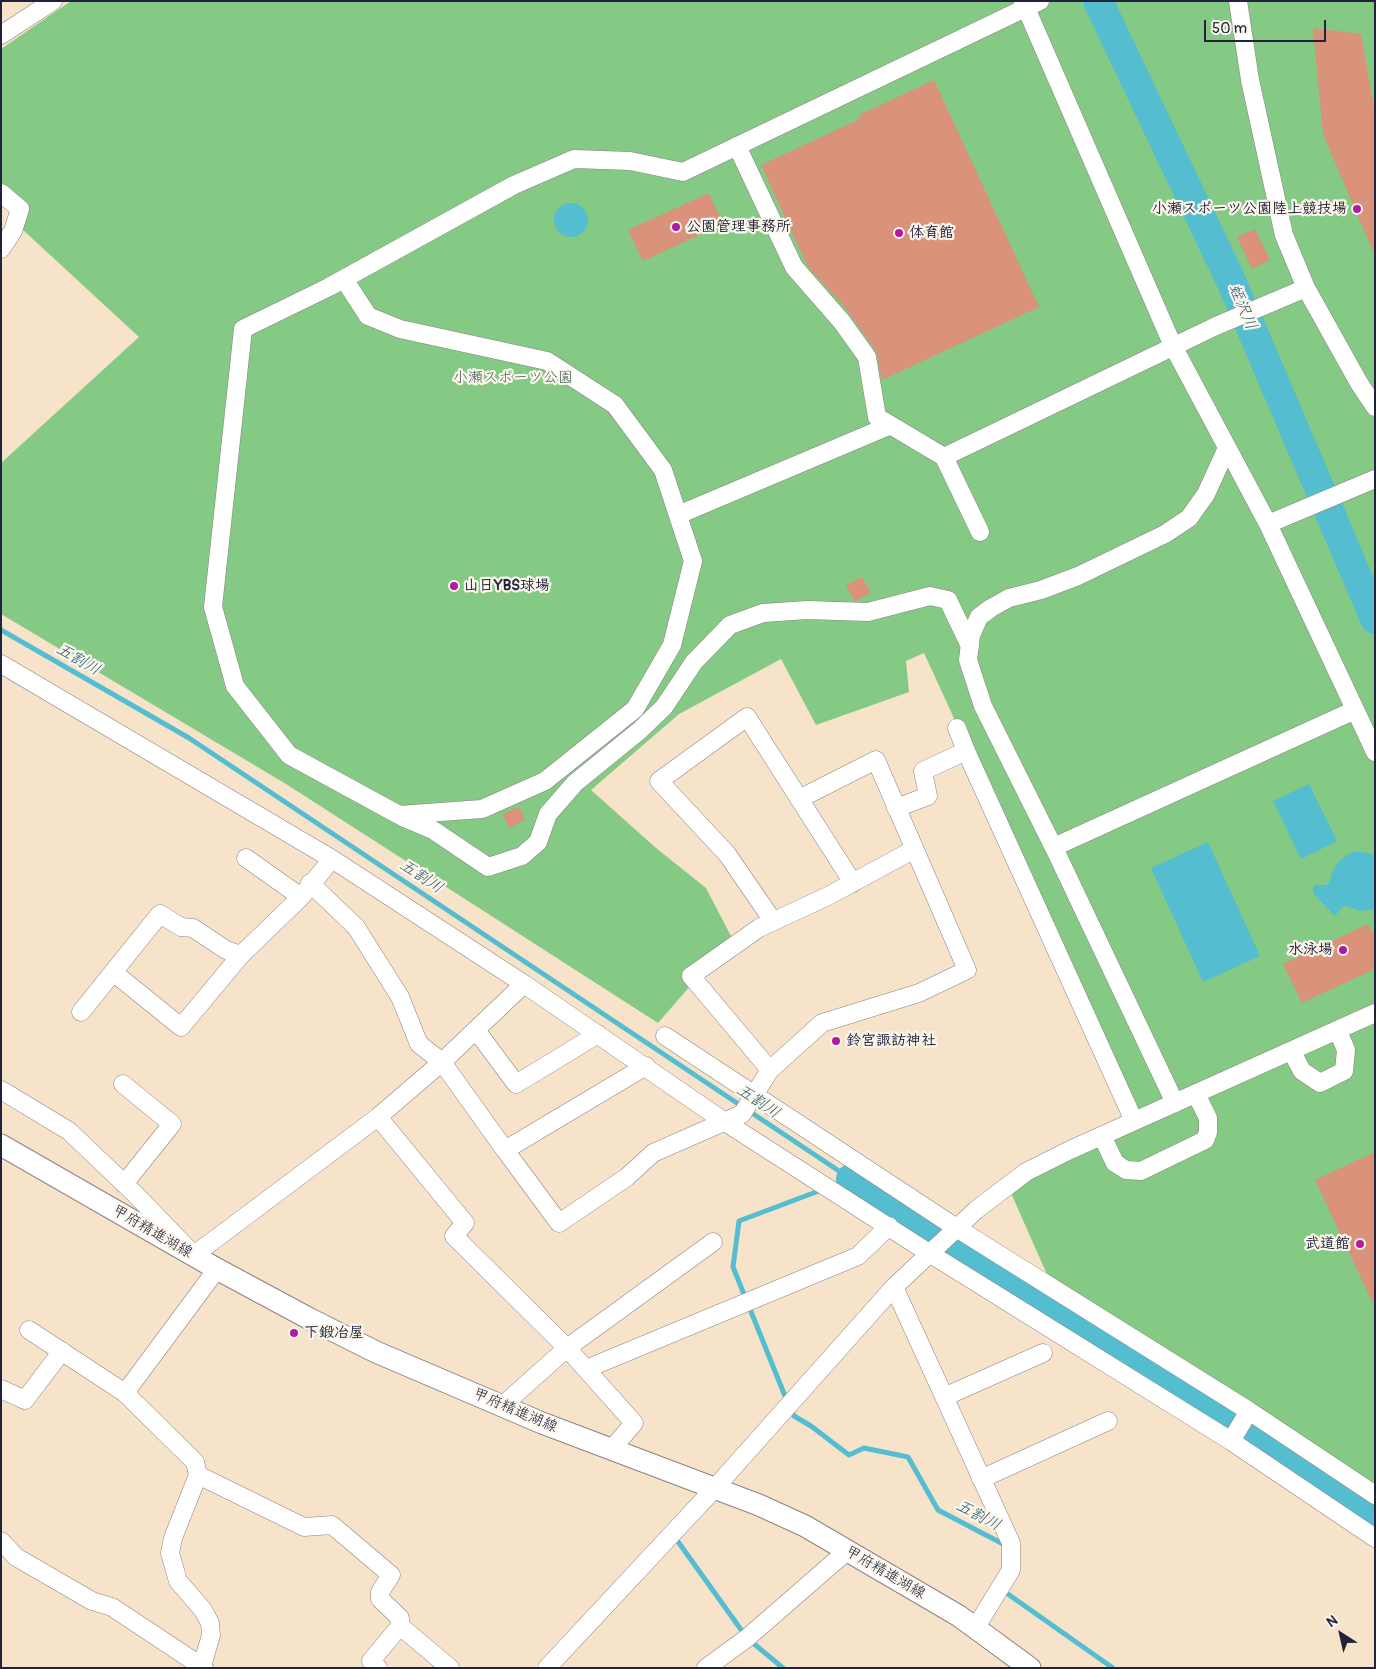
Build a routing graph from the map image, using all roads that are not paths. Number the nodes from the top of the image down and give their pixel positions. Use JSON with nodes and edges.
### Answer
{"nodes":[{"id":1,"x":53,"y":1,"type":"edge"},
{"id":2,"x":1238,"y":1,"type":"edge"},
{"id":3,"x":1030,"y":3,"type":"edge"},
{"id":4,"x":1,"y":35,"type":"edge"},
{"id":5,"x":737,"y":146,"type":"junction"},
{"id":6,"x":1,"y":193,"type":"edge"},
{"id":7,"x":1,"y":249,"type":"edge"},
{"id":8,"x":344,"y":279,"type":"junction"},
{"id":9,"x":1306,"y":288,"type":"junction"},
{"id":10,"x":1174,"y":346,"type":"junction"},
{"id":11,"x":1375,"y":407,"type":"edge"},
{"id":12,"x":890,"y":425,"type":"junction"},
{"id":13,"x":1227,"y":448,"type":"junction"},
{"id":14,"x":944,"y":457,"type":"junction"},
{"id":15,"x":1375,"y":479,"type":"edge"},
{"id":16,"x":678,"y":515,"type":"junction"},
{"id":17,"x":1268,"y":524,"type":"junction"},
{"id":18,"x":980,"y":532,"type":"dead end"},
{"id":19,"x":970,"y":646,"type":"junction"},
{"id":20,"x":1,"y":664,"type":"edge"},
{"id":21,"x":1355,"y":710,"type":"junction"},
{"id":22,"x":957,"y":728,"type":"dead end"},
{"id":23,"x":966,"y":751,"type":"junction"},
{"id":24,"x":1375,"y":752,"type":"edge"},
{"id":25,"x":799,"y":799,"type":"junction"},
{"id":26,"x":896,"y":808,"type":"junction"},
{"id":27,"x":399,"y":816,"type":"junction"},
{"id":28,"x":1054,"y":848,"type":"junction"},
{"id":29,"x":913,"y":850,"type":"junction"},
{"id":30,"x":246,"y":858,"type":"dead end"},
{"id":31,"x":332,"y":859,"type":"junction"},
{"id":32,"x":853,"y":883,"type":"junction"},
{"id":33,"x":306,"y":890,"type":"junction"},
{"id":34,"x":773,"y":921,"type":"junction"},
{"id":35,"x":241,"y":955,"type":"junction"},
{"id":36,"x":113,"y":972,"type":"junction"},
{"id":37,"x":524,"y":984,"type":"junction"},
{"id":38,"x":81,"y":1012,"type":"dead end"},
{"id":39,"x":1375,"y":1014,"type":"edge"},
{"id":40,"x":476,"y":1030,"type":"junction"},
{"id":41,"x":1338,"y":1031,"type":"junction"},
{"id":42,"x":598,"y":1034,"type":"junction"},
{"id":43,"x":665,"y":1036,"type":"dead end"},
{"id":44,"x":1292,"y":1052,"type":"junction"},
{"id":45,"x":442,"y":1062,"type":"junction"},
{"id":46,"x":646,"y":1066,"type":"junction"},
{"id":47,"x":770,"y":1070,"type":"junction"},
{"id":48,"x":123,"y":1084,"type":"dead end"},
{"id":49,"x":1,"y":1090,"type":"edge"},
{"id":50,"x":1196,"y":1094,"type":"junction"},
{"id":51,"x":749,"y":1103,"type":"junction"},
{"id":52,"x":1175,"y":1103,"type":"junction"},
{"id":53,"x":378,"y":1116,"type":"junction"},
{"id":54,"x":725,"y":1122,"type":"junction"},
{"id":55,"x":1134,"y":1122,"type":"junction"},
{"id":56,"x":1102,"y":1136,"type":"junction"},
{"id":57,"x":1,"y":1145,"type":"edge"},
{"id":58,"x":504,"y":1150,"type":"junction"},
{"id":59,"x":124,"y":1184,"type":"junction"},
{"id":60,"x":889,"y":1226,"type":"junction"},
{"id":61,"x":953,"y":1230,"type":"junction"},
{"id":62,"x":713,"y":1242,"type":"dead end"},
{"id":63,"x":932,"y":1250,"type":"junction"},
{"id":64,"x":194,"y":1255,"type":"junction"},
{"id":65,"x":217,"y":1268,"type":"junction"},
{"id":66,"x":894,"y":1287,"type":"junction"},
{"id":67,"x":29,"y":1330,"type":"dead end"},
{"id":68,"x":567,"y":1348,"type":"junction"},
{"id":69,"x":62,"y":1351,"type":"junction"},
{"id":70,"x":1043,"y":1353,"type":"dead end"},
{"id":71,"x":586,"y":1369,"type":"junction"},
{"id":72,"x":1,"y":1389,"type":"edge"},
{"id":73,"x":125,"y":1393,"type":"junction"},
{"id":74,"x":944,"y":1397,"type":"junction"},
{"id":75,"x":502,"y":1406,"type":"junction"},
{"id":76,"x":1249,"y":1411,"type":"junction"},
{"id":77,"x":1108,"y":1421,"type":"dead end"},
{"id":78,"x":1231,"y":1441,"type":"junction"},
{"id":79,"x":611,"y":1450,"type":"junction"},
{"id":80,"x":198,"y":1475,"type":"junction"},
{"id":81,"x":982,"y":1479,"type":"junction"},
{"id":82,"x":714,"y":1489,"type":"junction"},
{"id":83,"x":1375,"y":1495,"type":"edge"},
{"id":84,"x":1375,"y":1538,"type":"edge"},
{"id":85,"x":1,"y":1541,"type":"edge"},
{"id":86,"x":847,"y":1551,"type":"junction"},
{"id":87,"x":400,"y":1626,"type":"junction"},
{"id":88,"x":976,"y":1627,"type":"junction"},
{"id":89,"x":203,"y":1667,"type":"edge"},
{"id":90,"x":378,"y":1668,"type":"edge"},
{"id":91,"x":450,"y":1668,"type":"edge"},
{"id":92,"x":547,"y":1668,"type":"edge"},
{"id":93,"x":706,"y":1668,"type":"edge"},
{"id":94,"x":1030,"y":1668,"type":"edge"}],
"edges":[{"from":1,"to":4,"type":"street"},
{"from":2,"to":9,"type":"street"},
{"from":3,"to":5,"type":"street"},
{"from":3,"to":10,"type":"street"},
{"from":5,"to":8,"type":"street"},
{"from":5,"to":12,"type":"street"},
{"from":6,"to":7,"type":"street"},
{"from":8,"to":16,"type":"street"},
{"from":8,"to":27,"type":"street"},
{"from":9,"to":10,"type":"street"},
{"from":9,"to":11,"type":"street"},
{"from":10,"to":13,"type":"street"},
{"from":10,"to":14,"type":"street"},
{"from":12,"to":14,"type":"street"},
{"from":12,"to":16,"type":"street"},
{"from":13,"to":17,"type":"street"},
{"from":13,"to":19,"type":"street"},
{"from":14,"to":18,"type":"street"},
{"from":15,"to":17,"type":"street"},
{"from":16,"to":27,"type":"street"},
{"from":17,"to":21,"type":"street"},
{"from":19,"to":27,"type":"street"},
{"from":19,"to":28,"type":"street"},
{"from":20,"to":31,"type":"street"},
{"from":21,"to":24,"type":"street"},
{"from":21,"to":28,"type":"street"},
{"from":22,"to":23,"type":"street"},
{"from":23,"to":26,"type":"street"},
{"from":23,"to":55,"type":"street"},
{"from":25,"to":26,"type":"street"},
{"from":25,"to":32,"type":"street"},
{"from":25,"to":34,"type":"street"},
{"from":26,"to":29,"type":"street"},
{"from":28,"to":52,"type":"street"},
{"from":29,"to":32,"type":"street"},
{"from":29,"to":47,"type":"street"},
{"from":30,"to":33,"type":"street"},
{"from":31,"to":33,"type":"street"},
{"from":31,"to":37,"type":"street"},
{"from":32,"to":34,"type":"street"},
{"from":33,"to":35,"type":"street"},
{"from":33,"to":45,"type":"street"},
{"from":34,"to":47,"type":"street"},
{"from":35,"to":36,"type":"street"},
{"from":35,"to":36,"type":"street"},
{"from":36,"to":38,"type":"street"},
{"from":37,"to":40,"type":"street"},
{"from":37,"to":42,"type":"street"},
{"from":39,"to":41,"type":"street"},
{"from":40,"to":42,"type":"street"},
{"from":40,"to":45,"type":"street"},
{"from":41,"to":44,"type":"street"},
{"from":41,"to":44,"type":"street"},
{"from":42,"to":46,"type":"street"},
{"from":43,"to":51,"type":"street"},
{"from":44,"to":50,"type":"street"},
{"from":45,"to":53,"type":"street"},
{"from":45,"to":58,"type":"street"},
{"from":46,"to":54,"type":"street"},
{"from":46,"to":58,"type":"street"},
{"from":47,"to":51,"type":"street"},
{"from":48,"to":59,"type":"street"},
{"from":49,"to":59,"type":"street"},
{"from":50,"to":52,"type":"street"},
{"from":50,"to":56,"type":"street"},
{"from":51,"to":54,"type":"street"},
{"from":51,"to":61,"type":"street"},
{"from":52,"to":55,"type":"street"},
{"from":53,"to":64,"type":"street"},
{"from":53,"to":68,"type":"street"},
{"from":54,"to":58,"type":"street"},
{"from":54,"to":60,"type":"street"},
{"from":55,"to":56,"type":"street"},
{"from":56,"to":61,"type":"street"},
{"from":57,"to":64,"type":"main road","name":"甲府精進湖線"},
{"from":59,"to":64,"type":"street"},
{"from":60,"to":63,"type":"street"},
{"from":60,"to":71,"type":"street"},
{"from":61,"to":63,"type":"street"},
{"from":61,"to":76,"type":"street"},
{"from":62,"to":68,"type":"street"},
{"from":63,"to":66,"type":"street"},
{"from":63,"to":78,"type":"street"},
{"from":64,"to":65,"type":"main road","name":"甲府精進湖線"},
{"from":65,"to":73,"type":"street"},
{"from":65,"to":75,"type":"main road","name":"甲府精進湖線"},
{"from":66,"to":74,"type":"street"},
{"from":66,"to":82,"type":"street"},
{"from":67,"to":69,"type":"street"},
{"from":68,"to":71,"type":"street"},
{"from":68,"to":75,"type":"street"},
{"from":69,"to":72,"type":"street"},
{"from":69,"to":73,"type":"street"},
{"from":70,"to":74,"type":"street"},
{"from":71,"to":79,"type":"street"},
{"from":73,"to":80,"type":"street"},
{"from":74,"to":81,"type":"street"},
{"from":75,"to":79,"type":"main road","name":"甲府精進湖線"},
{"from":76,"to":78,"type":"street"},
{"from":76,"to":83,"type":"street"},
{"from":77,"to":81,"type":"street"},
{"from":78,"to":84,"type":"street"},
{"from":79,"to":82,"type":"main road","name":"甲府精進湖線"},
{"from":80,"to":87,"type":"street"},
{"from":80,"to":89,"type":"street"},
{"from":81,"to":88,"type":"street"},
{"from":82,"to":86,"type":"main road","name":"甲府精進湖線"},
{"from":82,"to":92,"type":"street"},
{"from":85,"to":89,"type":"street"},
{"from":86,"to":88,"type":"main road","name":"甲府精進湖線"},
{"from":86,"to":93,"type":"street"},
{"from":87,"to":90,"type":"street"},
{"from":87,"to":91,"type":"street"},
{"from":88,"to":94,"type":"main road","name":"甲府精進湖線"}]}
